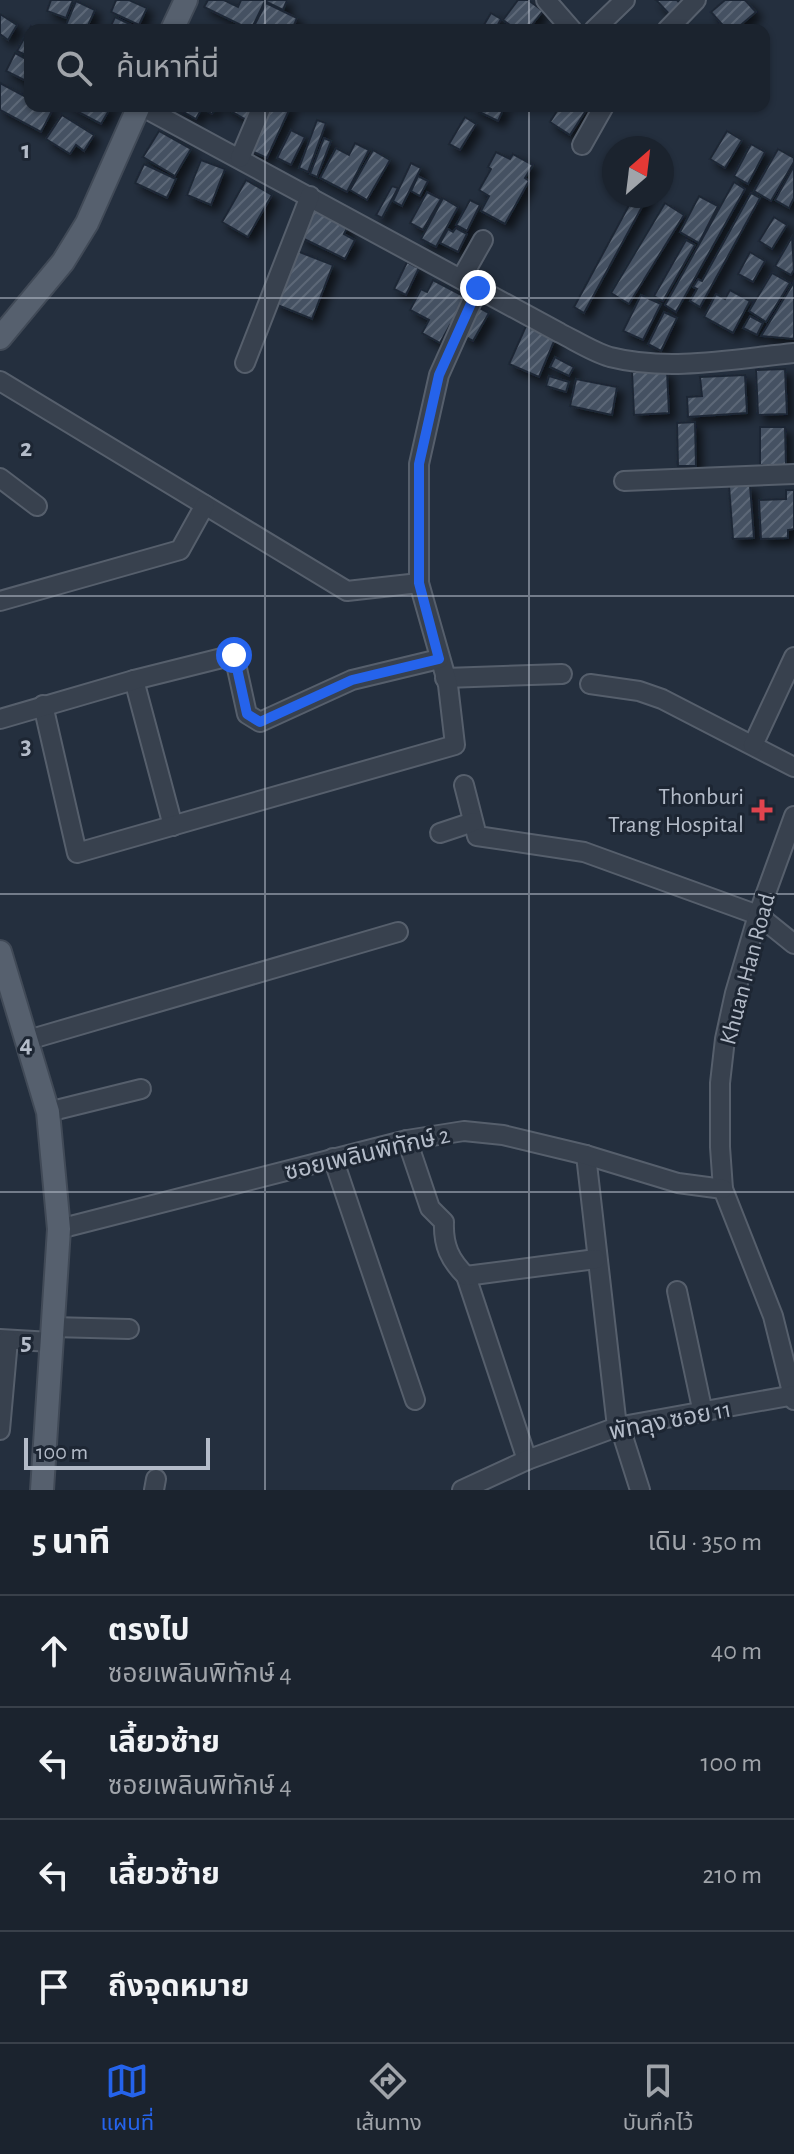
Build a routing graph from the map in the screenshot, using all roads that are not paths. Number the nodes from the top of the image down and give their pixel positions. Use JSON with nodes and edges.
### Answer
{"nodes":[{"id":1,"x":186,"y":0,"type":"edge"},
{"id":2,"x":547,"y":0,"type":"edge"},
{"id":3,"x":625,"y":0,"type":"edge"},
{"id":4,"x":696,"y":0,"type":"edge"},
{"id":5,"x":175,"y":24,"type":"edge"},
{"id":6,"x":567,"y":24,"type":"edge"},
{"id":7,"x":600,"y":24,"type":"edge"},
{"id":8,"x":673,"y":24,"type":"edge"},
{"id":9,"x":137,"y":112,"type":"edge"},
{"id":10,"x":152,"y":112,"type":"edge"},
{"id":11,"x":259,"y":112,"type":"edge"},
{"id":12,"x":601,"y":112,"type":"edge"},
{"id":13,"x":582,"y":145,"type":"dead end"},
{"id":14,"x":240,"y":158,"type":"junction"},
{"id":15,"x":310,"y":196,"type":"junction"},
{"id":16,"x":483,"y":240,"type":"dead end"},
{"id":17,"x":461,"y":279,"type":"junction"},
{"id":18,"x":478,"y":288,"type":"junction"},
{"id":19,"x":0,"y":338,"type":"edge"},
{"id":20,"x":794,"y":353,"type":"edge"},
{"id":21,"x":245,"y":363,"type":"dead end"},
{"id":22,"x":0,"y":381,"type":"edge"},
{"id":23,"x":794,"y":474,"type":"edge"},
{"id":24,"x":0,"y":478,"type":"edge"},
{"id":25,"x":624,"y":481,"type":"dead end"},
{"id":26,"x":205,"y":505,"type":"junction"},
{"id":27,"x":37,"y":506,"type":"dead end"},
{"id":28,"x":419,"y":583,"type":"junction"},
{"id":29,"x":0,"y":601,"type":"edge"},
{"id":30,"x":794,"y":657,"type":"edge"},
{"id":31,"x":439,"y":659,"type":"junction"},
{"id":32,"x":562,"y":674,"type":"dead end"},
{"id":33,"x":445,"y":678,"type":"junction"},
{"id":34,"x":134,"y":680,"type":"junction"},
{"id":35,"x":590,"y":684,"type":"dead end"},
{"id":36,"x":43,"y":705,"type":"junction"},
{"id":37,"x":0,"y":719,"type":"edge"},
{"id":38,"x":753,"y":745,"type":"junction"},
{"id":39,"x":794,"y":767,"type":"edge"},
{"id":40,"x":464,"y":785,"type":"dead end"},
{"id":41,"x":794,"y":816,"type":"edge"},
{"id":42,"x":473,"y":822,"type":"junction"},
{"id":43,"x":173,"y":826,"type":"junction"},
{"id":44,"x":440,"y":833,"type":"dead end"},
{"id":45,"x":758,"y":915,"type":"junction"},
{"id":46,"x":398,"y":932,"type":"dead end"},
{"id":47,"x":794,"y":944,"type":"edge"},
{"id":48,"x":0,"y":952,"type":"edge"},
{"id":49,"x":28,"y":1040,"type":"junction"},
{"id":50,"x":141,"y":1089,"type":"dead end"},
{"id":51,"x":48,"y":1112,"type":"junction"},
{"id":52,"x":407,"y":1140,"type":"junction"},
{"id":53,"x":586,"y":1155,"type":"junction"},
{"id":54,"x":333,"y":1158,"type":"junction"},
{"id":55,"x":723,"y":1189,"type":"junction"},
{"id":56,"x":59,"y":1229,"type":"junction"},
{"id":57,"x":596,"y":1259,"type":"junction"},
{"id":58,"x":466,"y":1276,"type":"junction"},
{"id":59,"x":677,"y":1291,"type":"dead end"},
{"id":60,"x":129,"y":1329,"type":"dead end"},
{"id":61,"x":52,"y":1335,"type":"junction"},
{"id":62,"x":4,"y":1339,"type":"edge"},
{"id":63,"x":794,"y":1397,"type":"edge"},
{"id":64,"x":415,"y":1400,"type":"dead end"},
{"id":65,"x":703,"y":1413,"type":"junction"},
{"id":66,"x":618,"y":1427,"type":"junction"},
{"id":67,"x":0,"y":1430,"type":"edge"},
{"id":68,"x":527,"y":1460,"type":"junction"},
{"id":69,"x":42,"y":1490,"type":"edge"},
{"id":70,"x":462,"y":1490,"type":"edge"},
{"id":71,"x":640,"y":1490,"type":"edge"}],
"edges":[{"from":1,"to":5,"type":"main road"},
{"from":2,"to":6,"type":"street"},
{"from":3,"to":7,"type":"street"},
{"from":4,"to":8,"type":"street"},
{"from":9,"to":19,"type":"main road"},
{"from":10,"to":14,"type":"street"},
{"from":11,"to":14,"type":"street"},
{"from":12,"to":13,"type":"street"},
{"from":14,"to":15,"type":"street"},
{"from":15,"to":17,"type":"street"},
{"from":15,"to":21,"type":"street"},
{"from":16,"to":17,"type":"street"},
{"from":17,"to":18,"type":"street"},
{"from":18,"to":20,"type":"street"},
{"from":18,"to":28,"type":"street"},
{"from":22,"to":26,"type":"street"},
{"from":23,"to":25,"type":"street"},
{"from":24,"to":27,"type":"street"},
{"from":26,"to":28,"type":"street"},
{"from":26,"to":29,"type":"street"},
{"from":28,"to":31,"type":"street"},
{"from":30,"to":38,"type":"street"},
{"from":31,"to":33,"type":"street"},
{"from":31,"to":34,"type":"street"},
{"from":32,"to":33,"type":"street"},
{"from":33,"to":43,"type":"street"},
{"from":34,"to":36,"type":"street"},
{"from":34,"to":43,"type":"street"},
{"from":35,"to":38,"type":"street"},
{"from":36,"to":37,"type":"street"},
{"from":36,"to":43,"type":"street"},
{"from":38,"to":39,"type":"street"},
{"from":40,"to":42,"type":"street"},
{"from":41,"to":45,"type":"street","name":"Khuan Han Road"},
{"from":42,"to":44,"type":"street"},
{"from":42,"to":45,"type":"street"},
{"from":45,"to":47,"type":"street"},
{"from":45,"to":55,"type":"street","name":"Khuan Han Road"},
{"from":46,"to":49,"type":"street"},
{"from":48,"to":49,"type":"main road"},
{"from":49,"to":51,"type":"main road"},
{"from":50,"to":51,"type":"street"},
{"from":51,"to":56,"type":"main road"},
{"from":52,"to":53,"type":"street","name":"ซอยเพลินพิทักษ์ 2"},
{"from":52,"to":54,"type":"street","name":"ซอยเพลินพิทักษ์ 2"},
{"from":52,"to":58,"type":"street"},
{"from":53,"to":55,"type":"street","name":"ซอยเพลินพิทักษ์ 2"},
{"from":53,"to":57,"type":"street"},
{"from":54,"to":56,"type":"street","name":"ซอยเพลินพิทักษ์ 2"},
{"from":54,"to":64,"type":"street"},
{"from":55,"to":63,"type":"street","name":"Khuan Han Road"},
{"from":56,"to":61,"type":"main road"},
{"from":57,"to":58,"type":"street"},
{"from":57,"to":66,"type":"street"},
{"from":58,"to":68,"type":"street"},
{"from":59,"to":65,"type":"street"},
{"from":60,"to":61,"type":"street"},
{"from":61,"to":62,"type":"street"},
{"from":61,"to":69,"type":"main road"},
{"from":62,"to":67,"type":"street"},
{"from":63,"to":65,"type":"street","name":"พัทลุง ซอย 11"},
{"from":65,"to":66,"type":"street","name":"พัทลุง ซอย 11"},
{"from":66,"to":68,"type":"street","name":"พัทลุง ซอย 11"},
{"from":66,"to":71,"type":"street"},
{"from":68,"to":70,"type":"street","name":"พัทลุง ซอย 11"}]}
